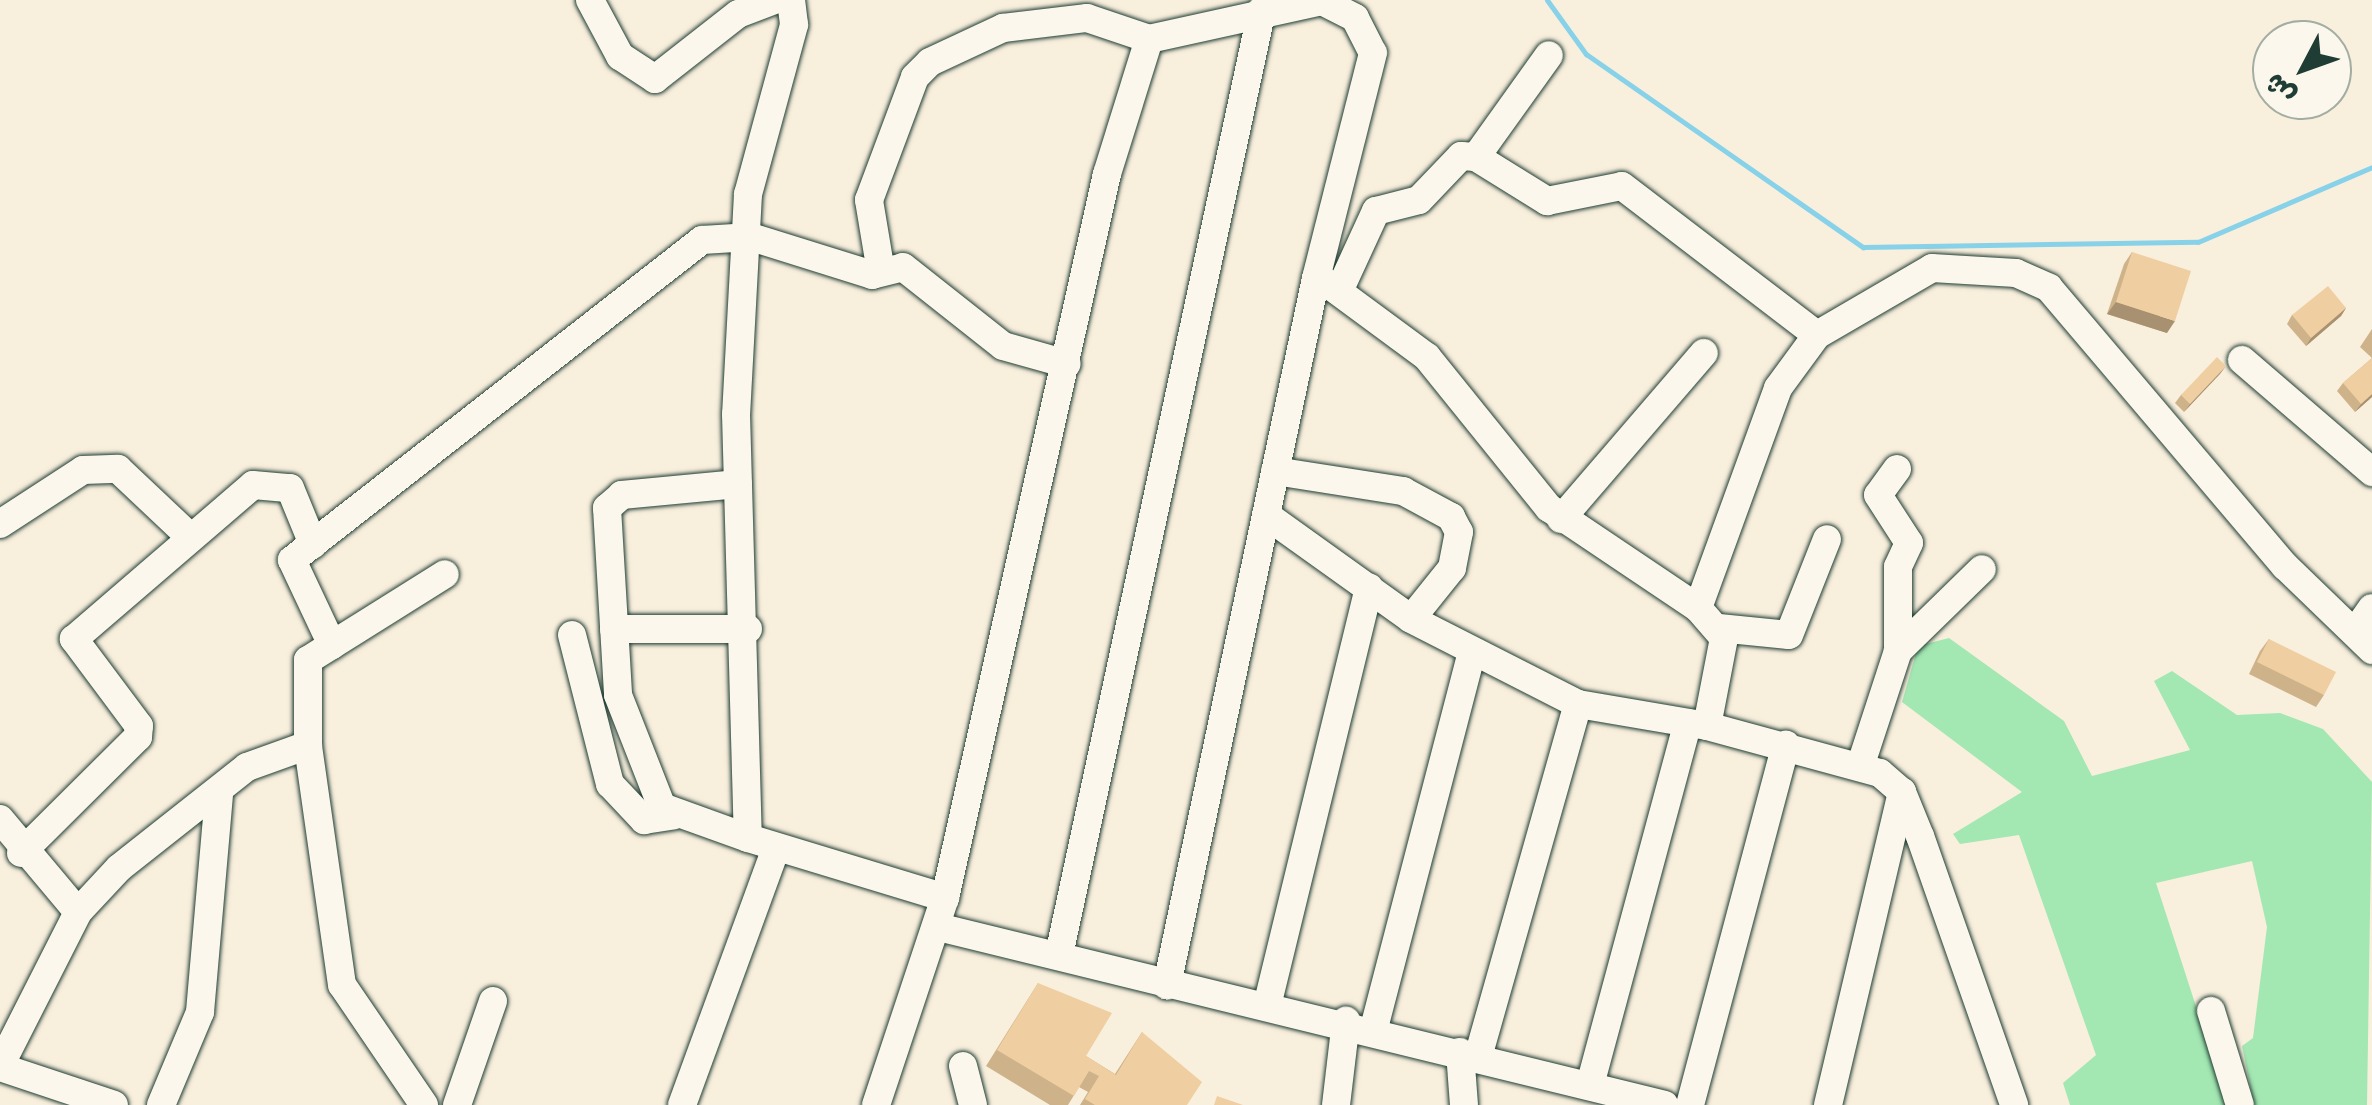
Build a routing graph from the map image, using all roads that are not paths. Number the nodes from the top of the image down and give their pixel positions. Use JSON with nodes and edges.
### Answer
{"nodes":[{"id":1,"x":590,"y":0,"type":"edge"},
{"id":2,"x":775,"y":0,"type":"edge"},
{"id":3,"x":791,"y":0,"type":"edge"},
{"id":4,"x":1322,"y":0,"type":"edge"},
{"id":5,"x":1083,"y":9,"type":"edge"},
{"id":6,"x":1262,"y":10,"type":"junction"},
{"id":7,"x":1149,"y":39,"type":"junction"},
{"id":8,"x":1549,"y":55,"type":"dead end"},
{"id":9,"x":1476,"y":156,"type":"junction"},
{"id":10,"x":751,"y":237,"type":"junction"},
{"id":11,"x":881,"y":272,"type":"junction"},
{"id":12,"x":1328,"y":283,"type":"junction"},
{"id":13,"x":1817,"y":335,"type":"junction"},
{"id":14,"x":1704,"y":354,"type":"dead end"},
{"id":15,"x":2242,"y":360,"type":"dead end"},
{"id":16,"x":1067,"y":364,"type":"junction"},
{"id":17,"x":1897,"y":469,"type":"dead end"},
{"id":18,"x":1276,"y":471,"type":"junction"},
{"id":19,"x":2372,"y":472,"type":"edge"},
{"id":20,"x":738,"y":484,"type":"junction"},
{"id":21,"x":1266,"y":515,"type":"junction"},
{"id":22,"x":1562,"y":519,"type":"junction"},
{"id":23,"x":0,"y":524,"type":"edge"},
{"id":24,"x":189,"y":536,"type":"junction"},
{"id":25,"x":1826,"y":539,"type":"dead end"},
{"id":26,"x":313,"y":544,"type":"junction"},
{"id":27,"x":1982,"y":568,"type":"dead end"},
{"id":28,"x":445,"y":574,"type":"dead end"},
{"id":29,"x":1369,"y":587,"type":"junction"},
{"id":30,"x":1698,"y":608,"type":"junction"},
{"id":31,"x":2372,"y":608,"type":"edge"},
{"id":32,"x":1411,"y":618,"type":"junction"},
{"id":33,"x":1719,"y":628,"type":"junction"},
{"id":34,"x":614,"y":629,"type":"junction"},
{"id":35,"x":748,"y":629,"type":"junction"},
{"id":36,"x":572,"y":635,"type":"dead end"},
{"id":37,"x":2363,"y":641,"type":"edge"},
{"id":38,"x":332,"y":645,"type":"junction"},
{"id":39,"x":1898,"y":651,"type":"junction"},
{"id":40,"x":1472,"y":653,"type":"junction"},
{"id":41,"x":1578,"y":704,"type":"junction"},
{"id":42,"x":1698,"y":725,"type":"junction"},
{"id":43,"x":308,"y":745,"type":"junction"},
{"id":44,"x":1786,"y":745,"type":"junction"},
{"id":45,"x":1860,"y":767,"type":"junction"},
{"id":46,"x":1902,"y":792,"type":"junction"},
{"id":47,"x":219,"y":793,"type":"junction"},
{"id":48,"x":674,"y":816,"type":"junction"},
{"id":49,"x":0,"y":819,"type":"edge"},
{"id":50,"x":748,"y":838,"type":"junction"},
{"id":51,"x":774,"y":850,"type":"junction"},
{"id":52,"x":21,"y":853,"type":"junction"},
{"id":53,"x":945,"y":898,"type":"junction"},
{"id":54,"x":78,"y":912,"type":"junction"},
{"id":55,"x":938,"y":927,"type":"junction"},
{"id":56,"x":1059,"y":955,"type":"junction"},
{"id":57,"x":1167,"y":986,"type":"junction"},
{"id":58,"x":493,"y":1001,"type":"dead end"},
{"id":59,"x":1266,"y":1006,"type":"junction"},
{"id":60,"x":2211,"y":1012,"type":"dead end"},
{"id":61,"x":1360,"y":1024,"type":"junction"},
{"id":62,"x":1469,"y":1054,"type":"junction"},
{"id":63,"x":962,"y":1066,"type":"dead end"},
{"id":64,"x":0,"y":1067,"type":"edge"},
{"id":65,"x":1590,"y":1085,"type":"junction"},
{"id":66,"x":1330,"y":1100,"type":"edge"},
{"id":67,"x":114,"y":1105,"type":"edge"},
{"id":68,"x":160,"y":1105,"type":"edge"},
{"id":69,"x":424,"y":1105,"type":"edge"},
{"id":70,"x":457,"y":1105,"type":"edge"},
{"id":71,"x":682,"y":1105,"type":"edge"},
{"id":72,"x":876,"y":1105,"type":"edge"},
{"id":73,"x":973,"y":1105,"type":"edge"},
{"id":74,"x":1464,"y":1105,"type":"edge"},
{"id":75,"x":1666,"y":1105,"type":"edge"},
{"id":76,"x":1690,"y":1105,"type":"edge"},
{"id":77,"x":1828,"y":1105,"type":"edge"},
{"id":78,"x":2014,"y":1105,"type":"edge"},
{"id":79,"x":2240,"y":1105,"type":"edge"}],
"edges":[{"from":1,"to":2,"type":"street"},
{"from":3,"to":10,"type":"street"},
{"from":4,"to":6,"type":"street"},
{"from":4,"to":12,"type":"street"},
{"from":5,"to":7,"type":"street"},
{"from":5,"to":11,"type":"street"},
{"from":6,"to":7,"type":"street"},
{"from":6,"to":56,"type":"street"},
{"from":7,"to":16,"type":"street"},
{"from":8,"to":9,"type":"street"},
{"from":9,"to":12,"type":"street"},
{"from":9,"to":13,"type":"street"},
{"from":10,"to":11,"type":"street"},
{"from":10,"to":20,"type":"street"},
{"from":10,"to":26,"type":"street"},
{"from":11,"to":16,"type":"street"},
{"from":12,"to":18,"type":"street"},
{"from":12,"to":22,"type":"street"},
{"from":13,"to":30,"type":"street"},
{"from":13,"to":37,"type":"street"},
{"from":14,"to":22,"type":"street"},
{"from":15,"to":19,"type":"street"},
{"from":16,"to":53,"type":"street"},
{"from":17,"to":39,"type":"street"},
{"from":18,"to":21,"type":"street"},
{"from":18,"to":32,"type":"street"},
{"from":20,"to":34,"type":"street"},
{"from":20,"to":35,"type":"street"},
{"from":21,"to":29,"type":"street"},
{"from":21,"to":57,"type":"street"},
{"from":22,"to":30,"type":"street"},
{"from":23,"to":24,"type":"street"},
{"from":24,"to":26,"type":"street"},
{"from":24,"to":52,"type":"street"},
{"from":25,"to":33,"type":"street"},
{"from":26,"to":38,"type":"street"},
{"from":27,"to":39,"type":"street"},
{"from":28,"to":38,"type":"street"},
{"from":29,"to":32,"type":"street"},
{"from":29,"to":59,"type":"street"},
{"from":30,"to":33,"type":"street"},
{"from":31,"to":37,"type":"street"},
{"from":32,"to":40,"type":"street"},
{"from":33,"to":42,"type":"street"},
{"from":34,"to":35,"type":"street"},
{"from":34,"to":48,"type":"street"},
{"from":35,"to":50,"type":"street"},
{"from":36,"to":48,"type":"street"},
{"from":38,"to":43,"type":"street"},
{"from":39,"to":45,"type":"street"},
{"from":40,"to":41,"type":"street"},
{"from":40,"to":61,"type":"street"},
{"from":41,"to":42,"type":"street"},
{"from":41,"to":62,"type":"street"},
{"from":42,"to":44,"type":"street"},
{"from":42,"to":65,"type":"street"},
{"from":43,"to":47,"type":"street"},
{"from":43,"to":69,"type":"street"},
{"from":44,"to":45,"type":"street"},
{"from":44,"to":76,"type":"street"},
{"from":45,"to":46,"type":"street"},
{"from":46,"to":77,"type":"street"},
{"from":46,"to":78,"type":"street"},
{"from":47,"to":54,"type":"street"},
{"from":47,"to":68,"type":"street"},
{"from":48,"to":50,"type":"street"},
{"from":49,"to":52,"type":"street"},
{"from":50,"to":51,"type":"street"},
{"from":51,"to":53,"type":"street"},
{"from":51,"to":71,"type":"street"},
{"from":52,"to":54,"type":"street"},
{"from":53,"to":55,"type":"street"},
{"from":54,"to":64,"type":"street"},
{"from":55,"to":56,"type":"street"},
{"from":55,"to":72,"type":"street"},
{"from":56,"to":57,"type":"street"},
{"from":57,"to":59,"type":"street"},
{"from":58,"to":70,"type":"street"},
{"from":59,"to":61,"type":"street"},
{"from":60,"to":79,"type":"street"},
{"from":61,"to":62,"type":"street"},
{"from":61,"to":66,"type":"street"},
{"from":62,"to":65,"type":"street"},
{"from":62,"to":74,"type":"street"},
{"from":63,"to":73,"type":"street"},
{"from":64,"to":67,"type":"street"},
{"from":65,"to":75,"type":"street"}]}
